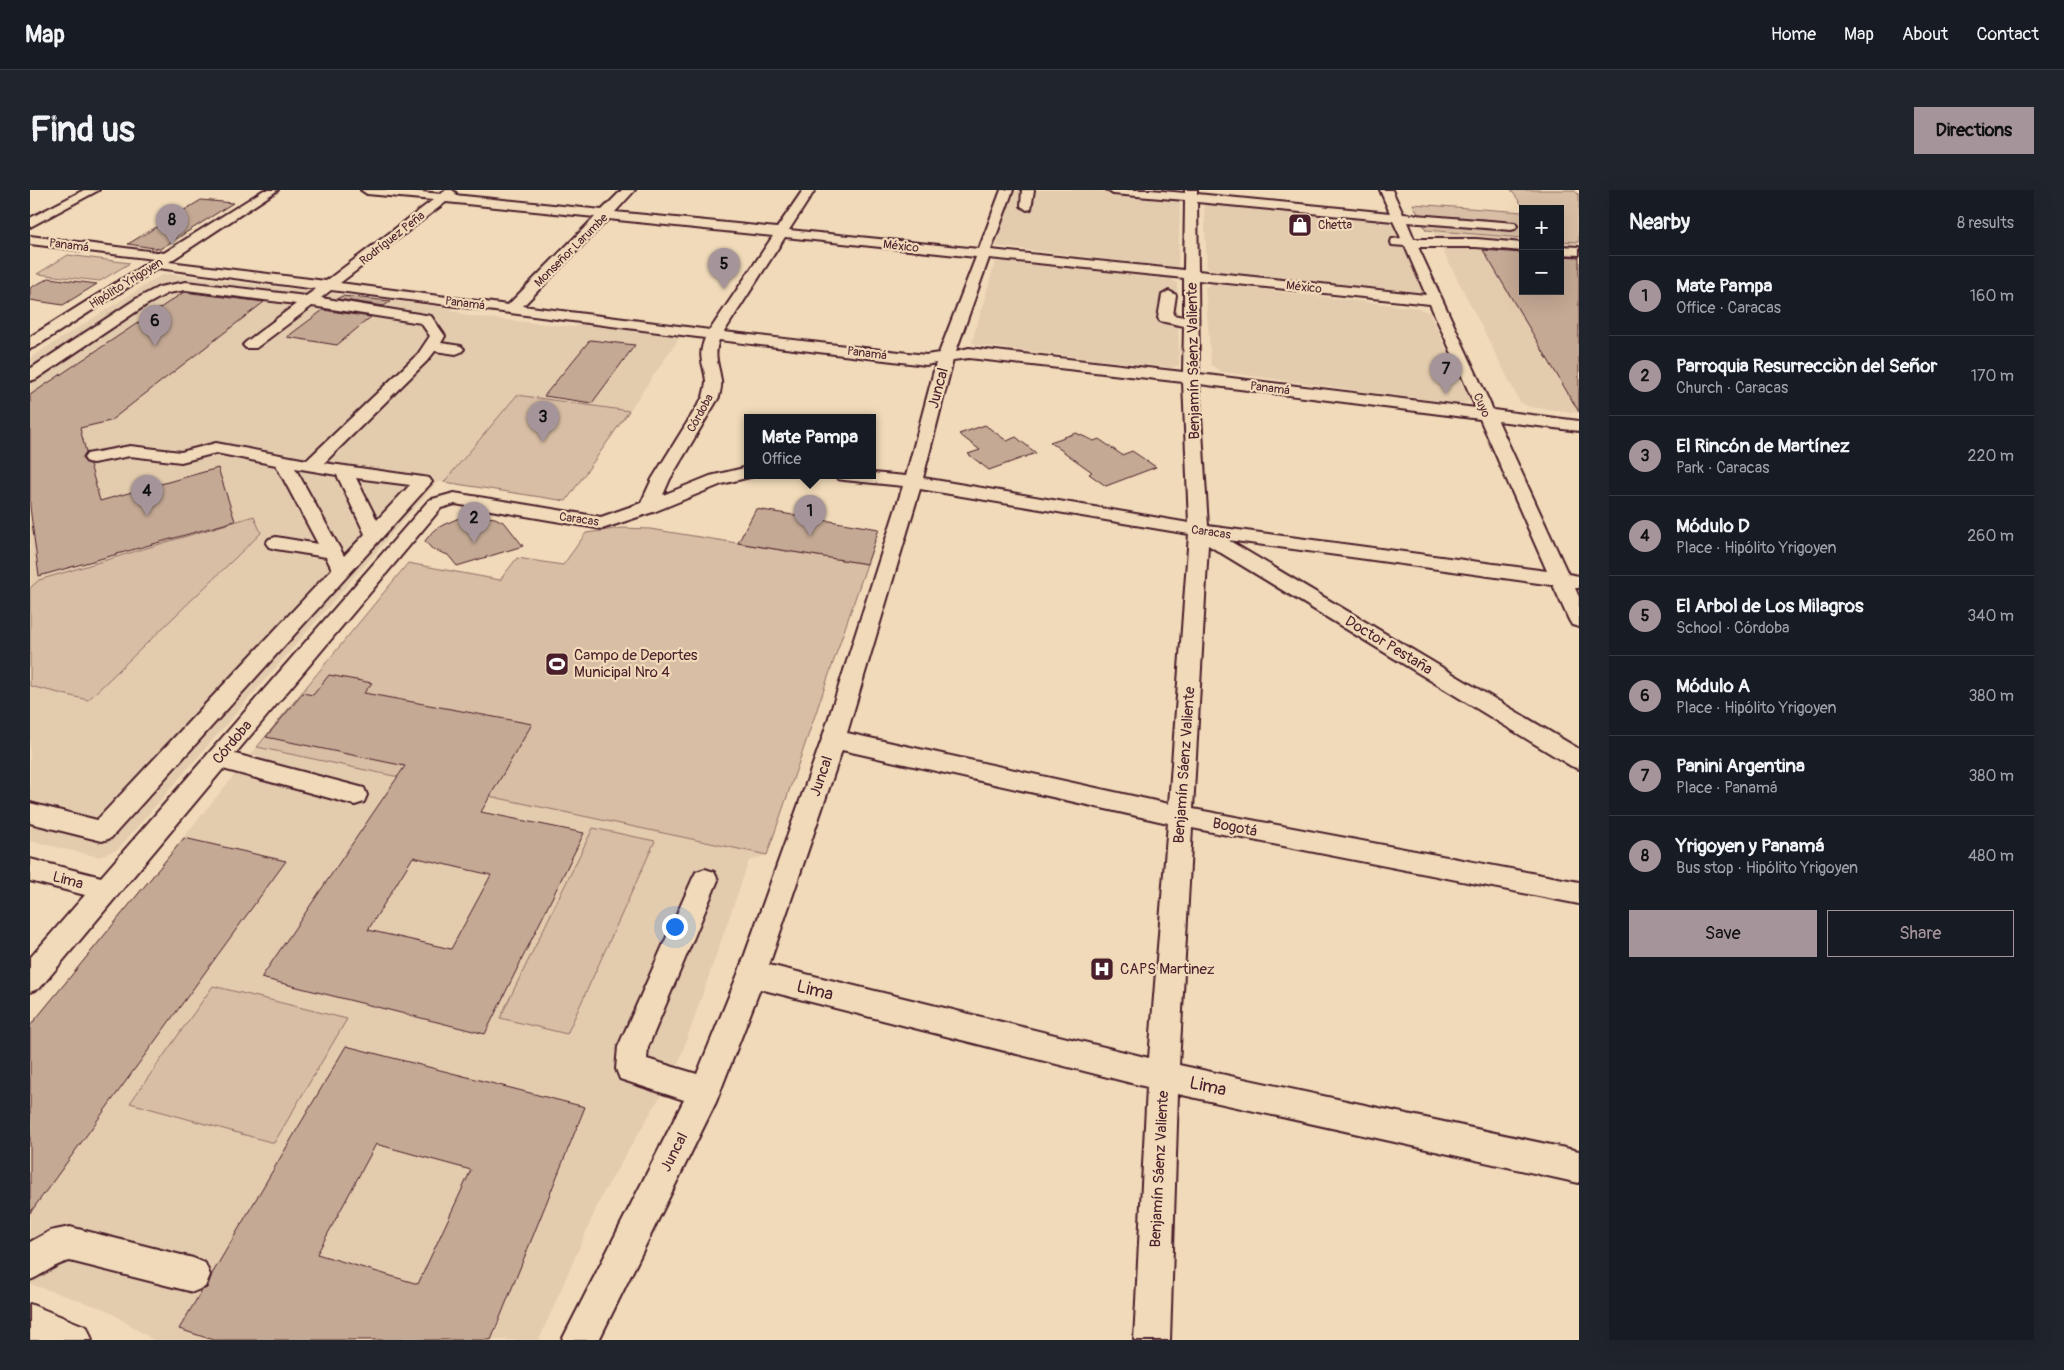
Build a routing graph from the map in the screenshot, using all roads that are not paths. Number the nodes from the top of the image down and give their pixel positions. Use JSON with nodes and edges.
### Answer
{"nodes":[{"id":1,"x":93,"y":190,"type":"edge"},
{"id":2,"x":272,"y":190,"type":"edge"},
{"id":3,"x":367,"y":190,"type":"edge"},
{"id":4,"x":454,"y":190,"type":"edge"},
{"id":5,"x":629,"y":190,"type":"edge"},
{"id":6,"x":809,"y":190,"type":"edge"},
{"id":7,"x":1007,"y":190,"type":"edge"},
{"id":8,"x":1028,"y":190,"type":"edge"},
{"id":9,"x":1113,"y":190,"type":"edge"},
{"id":10,"x":1386,"y":190,"type":"edge"},
{"id":11,"x":1191,"y":194,"type":"edge"},
{"id":12,"x":443,"y":198,"type":"junction"},
{"id":13,"x":1027,"y":206,"type":"dead end"},
{"id":14,"x":604,"y":215,"type":"junction"},
{"id":15,"x":30,"y":223,"type":"edge"},
{"id":16,"x":1511,"y":226,"type":"dead end"},
{"id":17,"x":1394,"y":227,"type":"junction"},
{"id":18,"x":780,"y":234,"type":"junction"},
{"id":19,"x":30,"y":240,"type":"edge"},
{"id":20,"x":1411,"y":243,"type":"junction"},
{"id":21,"x":1519,"y":247,"type":"edge"},
{"id":22,"x":1564,"y":250,"type":"edge"},
{"id":23,"x":1579,"y":251,"type":"edge"},
{"id":24,"x":982,"y":254,"type":"junction"},
{"id":25,"x":162,"y":261,"type":"junction"},
{"id":26,"x":1192,"y":277,"type":"junction"},
{"id":27,"x":334,"y":287,"type":"junction"},
{"id":28,"x":1169,"y":295,"type":"dead end"},
{"id":29,"x":1436,"y":300,"type":"junction"},
{"id":30,"x":314,"y":301,"type":"junction"},
{"id":31,"x":512,"y":309,"type":"junction"},
{"id":32,"x":1192,"y":324,"type":"junction"},
{"id":33,"x":714,"y":335,"type":"junction"},
{"id":34,"x":30,"y":344,"type":"edge"},
{"id":35,"x":251,"y":345,"type":"dead end"},
{"id":36,"x":432,"y":346,"type":"junction"},
{"id":37,"x":456,"y":349,"type":"dead end"},
{"id":38,"x":946,"y":356,"type":"junction"},
{"id":39,"x":30,"y":376,"type":"edge"},
{"id":40,"x":1191,"y":378,"type":"junction"},
{"id":41,"x":1487,"y":415,"type":"junction"},
{"id":42,"x":1579,"y":426,"type":"edge"},
{"id":43,"x":93,"y":458,"type":"dead end"},
{"id":44,"x":282,"y":460,"type":"junction"},
{"id":45,"x":311,"y":466,"type":"junction"},
{"id":46,"x":344,"y":471,"type":"junction"},
{"id":47,"x":744,"y":473,"type":"edge"},
{"id":48,"x":876,"y":478,"type":"edge"},
{"id":49,"x":912,"y":482,"type":"junction"},
{"id":50,"x":435,"y":504,"type":"joint"},
{"id":51,"x":649,"y":507,"type":"junction"},
{"id":52,"x":1198,"y":530,"type":"junction"},
{"id":53,"x":375,"y":535,"type":"junction"},
{"id":54,"x":276,"y":543,"type":"dead end"},
{"id":55,"x":338,"y":560,"type":"junction"},
{"id":56,"x":1570,"y":581,"type":"edge"},
{"id":57,"x":1579,"y":620,"type":"edge"},
{"id":58,"x":834,"y":739,"type":"junction"},
{"id":59,"x":218,"y":759,"type":"junction"},
{"id":60,"x":1579,"y":760,"type":"edge"},
{"id":61,"x":355,"y":795,"type":"dead end"},
{"id":62,"x":30,"y":813,"type":"edge"},
{"id":63,"x":1180,"y":816,"type":"junction"},
{"id":64,"x":30,"y":870,"type":"edge"},
{"id":65,"x":705,"y":880,"type":"dead end"},
{"id":66,"x":106,"y":890,"type":"junction"},
{"id":67,"x":1579,"y":893,"type":"edge"},
{"id":68,"x":752,"y":974,"type":"junction"},
{"id":69,"x":30,"y":980,"type":"edge"},
{"id":70,"x":1163,"y":1076,"type":"junction"},
{"id":71,"x":705,"y":1091,"type":"junction"},
{"id":72,"x":1579,"y":1167,"type":"edge"},
{"id":73,"x":30,"y":1263,"type":"edge"},
{"id":74,"x":193,"y":1275,"type":"dead end"},
{"id":75,"x":30,"y":1322,"type":"edge"},
{"id":76,"x":74,"y":1340,"type":"edge"},
{"id":77,"x":580,"y":1340,"type":"edge"},
{"id":78,"x":1152,"y":1340,"type":"edge"}],
"edges":[{"from":1,"to":15,"type":"street"},
{"from":2,"to":25,"type":"street","name":"Hipólito Yrigoyen"},
{"from":3,"to":12,"type":"street","name":"México"},
{"from":4,"to":12,"type":"street","name":"Rodríguez Peña"},
{"from":5,"to":14,"type":"street","name":"Monseñor Larumbe"},
{"from":6,"to":18,"type":"street","name":"Córdoba"},
{"from":7,"to":24,"type":"street","name":"Juncal"},
{"from":8,"to":13,"type":"street"},
{"from":9,"to":11,"type":"street"},
{"from":10,"to":17,"type":"street","name":"Cuyo"},
{"from":11,"to":17,"type":"street"},
{"from":11,"to":26,"type":"street","name":"Benjamín Sáenz Valiente"},
{"from":12,"to":14,"type":"street","name":"México"},
{"from":12,"to":27,"type":"street","name":"Rodríguez Peña"},
{"from":14,"to":18,"type":"street","name":"México"},
{"from":14,"to":31,"type":"street","name":"Monseñor Larumbe"},
{"from":16,"to":17,"type":"street"},
{"from":17,"to":20,"type":"street","name":"Cuyo"},
{"from":18,"to":24,"type":"street","name":"México"},
{"from":18,"to":33,"type":"street","name":"Córdoba"},
{"from":19,"to":25,"type":"street","name":"Panamá"},
{"from":20,"to":21,"type":"street"},
{"from":20,"to":29,"type":"street","name":"Cuyo"},
{"from":22,"to":23,"type":"street"},
{"from":24,"to":26,"type":"street","name":"México"},
{"from":24,"to":38,"type":"street","name":"Juncal"},
{"from":25,"to":27,"type":"street","name":"Panamá"},
{"from":25,"to":34,"type":"street","name":"Hipólito Yrigoyen"},
{"from":26,"to":29,"type":"street","name":"México"},
{"from":26,"to":32,"type":"street","name":"Benjamín Sáenz Valiente"},
{"from":27,"to":30,"type":"street","name":"Rodríguez Peña"},
{"from":27,"to":31,"type":"street","name":"Panamá"},
{"from":28,"to":32,"type":"street"},
{"from":29,"to":41,"type":"street","name":"Cuyo"},
{"from":30,"to":35,"type":"street","name":"Rodríguez Peña"},
{"from":30,"to":36,"type":"street"},
{"from":30,"to":39,"type":"street"},
{"from":31,"to":33,"type":"street","name":"Panamá"},
{"from":32,"to":40,"type":"street","name":"Benjamín Sáenz Valiente"},
{"from":33,"to":38,"type":"street","name":"Panamá"},
{"from":33,"to":51,"type":"street","name":"Córdoba"},
{"from":36,"to":37,"type":"street"},
{"from":36,"to":45,"type":"street"},
{"from":38,"to":40,"type":"street","name":"Panamá"},
{"from":38,"to":49,"type":"street","name":"Juncal"},
{"from":40,"to":41,"type":"street","name":"Panamá"},
{"from":40,"to":52,"type":"street","name":"Benjamín Sáenz Valiente"},
{"from":41,"to":42,"type":"street","name":"Panamá"},
{"from":41,"to":56,"type":"street","name":"Cuyo"},
{"from":43,"to":44,"type":"street"},
{"from":44,"to":45,"type":"street"},
{"from":44,"to":55,"type":"street"},
{"from":45,"to":46,"type":"street"},
{"from":46,"to":53,"type":"street"},
{"from":46,"to":53,"type":"street"},
{"from":47,"to":51,"type":"street","name":"Caracas"},
{"from":48,"to":49,"type":"street","name":"Caracas"},
{"from":49,"to":52,"type":"street","name":"Caracas"},
{"from":49,"to":58,"type":"street","name":"Juncal"},
{"from":50,"to":51,"type":"street","name":"Caracas"},
{"from":50,"to":59,"type":"street","name":"Córdoba"},
{"from":52,"to":56,"type":"street","name":"Caracas"},
{"from":52,"to":60,"type":"street","name":"Doctor Pestaña"},
{"from":52,"to":63,"type":"street","name":"Benjamín Sáenz Valiente"},
{"from":53,"to":55,"type":"street"},
{"from":54,"to":55,"type":"street"},
{"from":55,"to":62,"type":"street"},
{"from":56,"to":57,"type":"street","name":"Cuyo"},
{"from":58,"to":63,"type":"street","name":"Bogotá"},
{"from":58,"to":68,"type":"street","name":"Juncal"},
{"from":59,"to":61,"type":"street"},
{"from":59,"to":66,"type":"street","name":"Córdoba"},
{"from":63,"to":67,"type":"street","name":"Bogotá"},
{"from":63,"to":70,"type":"street","name":"Benjamín Sáenz Valiente"},
{"from":64,"to":66,"type":"street","name":"Lima"},
{"from":65,"to":71,"type":"street"},
{"from":66,"to":69,"type":"street","name":"Córdoba"},
{"from":68,"to":70,"type":"street","name":"Lima"},
{"from":68,"to":71,"type":"street","name":"Juncal"},
{"from":70,"to":72,"type":"street","name":"Lima"},
{"from":70,"to":78,"type":"street","name":"Benjamín Sáenz Valiente"},
{"from":71,"to":77,"type":"street","name":"Juncal"},
{"from":73,"to":74,"type":"street"},
{"from":75,"to":76,"type":"street"}]}
